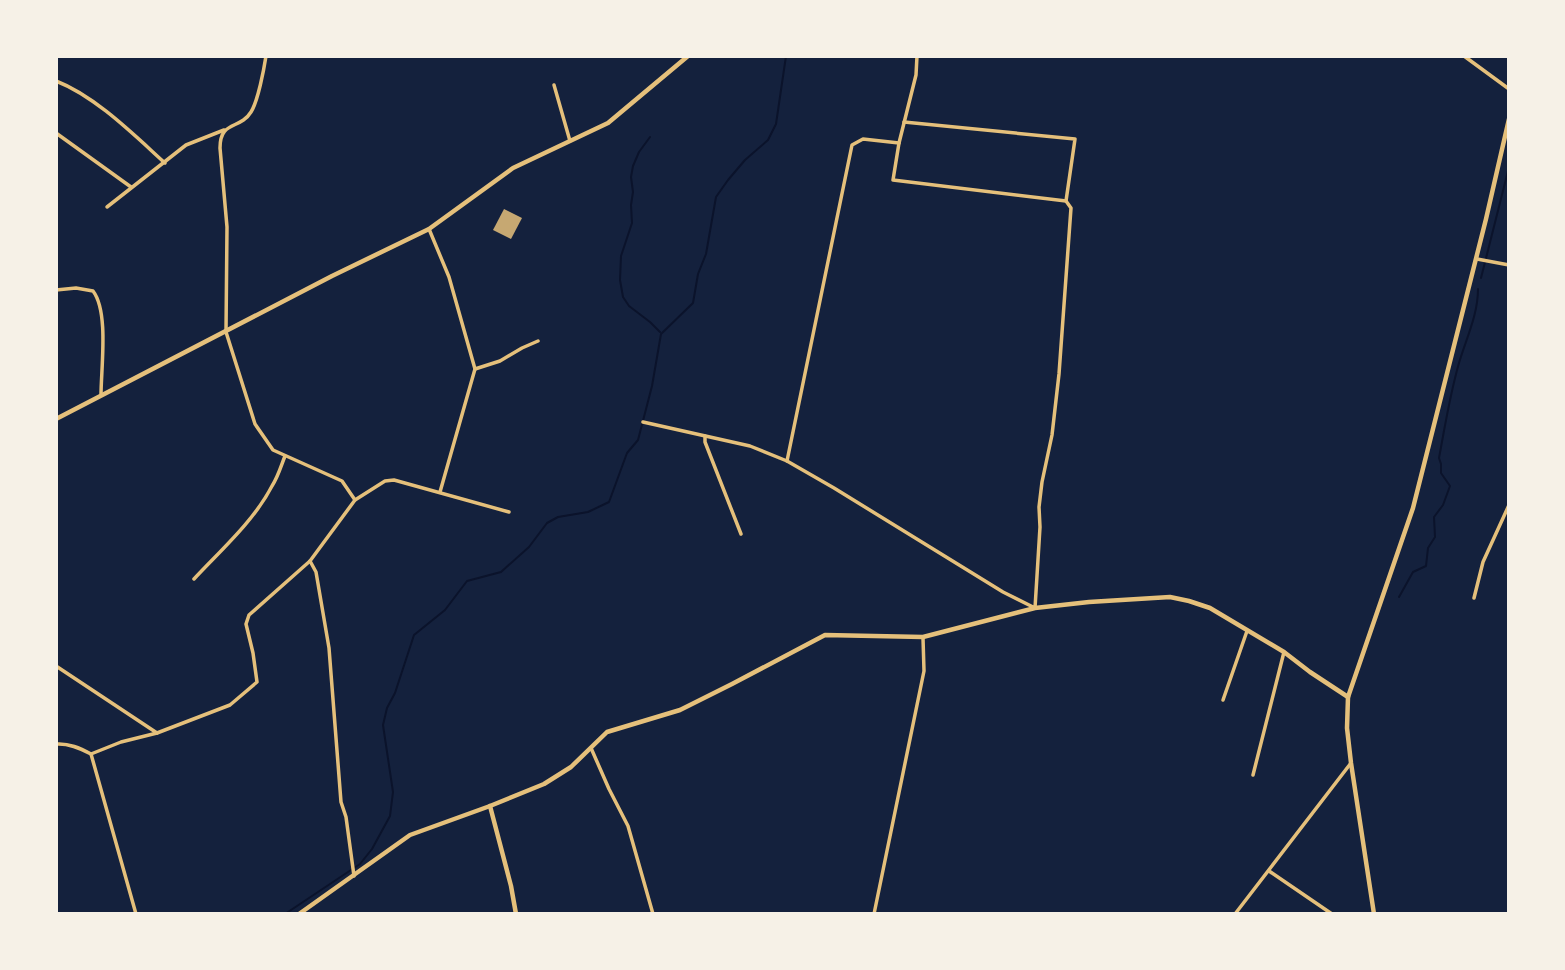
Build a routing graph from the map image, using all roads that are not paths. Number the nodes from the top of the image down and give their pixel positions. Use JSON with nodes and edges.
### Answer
{"nodes":[{"id":1,"x":266,"y":56,"type":"edge"},
{"id":2,"x":688,"y":56,"type":"edge"},
{"id":3,"x":917,"y":56,"type":"edge"},
{"id":4,"x":1464,"y":56,"type":"edge"},
{"id":5,"x":56,"y":81,"type":"edge"},
{"id":6,"x":554,"y":85,"type":"dead end"},
{"id":7,"x":1509,"y":89,"type":"edge"},
{"id":8,"x":1509,"y":119,"type":"edge"},
{"id":9,"x":904,"y":122,"type":"junction"},
{"id":10,"x":226,"y":130,"type":"junction"},
{"id":11,"x":56,"y":133,"type":"edge"},
{"id":12,"x":570,"y":141,"type":"junction"},
{"id":13,"x":899,"y":143,"type":"junction"},
{"id":14,"x":165,"y":163,"type":"junction"},
{"id":15,"x":131,"y":187,"type":"junction"},
{"id":16,"x":1066,"y":201,"type":"junction"},
{"id":17,"x":107,"y":207,"type":"dead end"},
{"id":18,"x":429,"y":229,"type":"junction"},
{"id":19,"x":1479,"y":259,"type":"junction"},
{"id":20,"x":1509,"y":265,"type":"edge"},
{"id":21,"x":56,"y":290,"type":"edge"},
{"id":22,"x":226,"y":332,"type":"junction"},
{"id":23,"x":538,"y":341,"type":"dead end"},
{"id":24,"x":475,"y":369,"type":"junction"},
{"id":25,"x":101,"y":395,"type":"junction"},
{"id":26,"x":56,"y":419,"type":"edge"},
{"id":27,"x":643,"y":422,"type":"dead end"},
{"id":28,"x":705,"y":436,"type":"junction"},
{"id":29,"x":285,"y":456,"type":"junction"},
{"id":30,"x":787,"y":461,"type":"junction"},
{"id":31,"x":440,"y":493,"type":"junction"},
{"id":32,"x":355,"y":500,"type":"junction"},
{"id":33,"x":1509,"y":505,"type":"edge"},
{"id":34,"x":509,"y":512,"type":"dead end"},
{"id":35,"x":741,"y":534,"type":"dead end"},
{"id":36,"x":310,"y":561,"type":"junction"},
{"id":37,"x":194,"y":579,"type":"dead end"},
{"id":38,"x":1474,"y":598,"type":"dead end"},
{"id":39,"x":1035,"y":608,"type":"junction"},
{"id":40,"x":1247,"y":631,"type":"junction"},
{"id":41,"x":923,"y":637,"type":"junction"},
{"id":42,"x":1284,"y":652,"type":"junction"},
{"id":43,"x":56,"y":666,"type":"edge"},
{"id":44,"x":1348,"y":697,"type":"junction"},
{"id":45,"x":1223,"y":700,"type":"dead end"},
{"id":46,"x":157,"y":733,"type":"junction"},
{"id":47,"x":56,"y":744,"type":"edge"},
{"id":48,"x":590,"y":748,"type":"junction"},
{"id":49,"x":91,"y":754,"type":"junction"},
{"id":50,"x":1350,"y":763,"type":"junction"},
{"id":51,"x":1253,"y":775,"type":"dead end"},
{"id":52,"x":490,"y":806,"type":"junction"},
{"id":53,"x":1269,"y":870,"type":"junction"},
{"id":54,"x":354,"y":876,"type":"junction"},
{"id":55,"x":136,"y":914,"type":"edge"},
{"id":56,"x":299,"y":914,"type":"edge"},
{"id":57,"x":516,"y":914,"type":"edge"},
{"id":58,"x":653,"y":914,"type":"edge"},
{"id":59,"x":874,"y":914,"type":"edge"},
{"id":60,"x":1235,"y":914,"type":"edge"},
{"id":61,"x":1332,"y":914,"type":"edge"},
{"id":62,"x":1374,"y":914,"type":"edge"}],
"edges":[{"from":1,"to":10,"type":"street"},
{"from":2,"to":12,"type":"street"},
{"from":3,"to":9,"type":"street"},
{"from":4,"to":7,"type":"street"},
{"from":5,"to":14,"type":"street"},
{"from":6,"to":12,"type":"street"},
{"from":8,"to":19,"type":"street"},
{"from":9,"to":13,"type":"street"},
{"from":9,"to":16,"type":"street"},
{"from":10,"to":14,"type":"street"},
{"from":10,"to":22,"type":"street"},
{"from":11,"to":15,"type":"street"},
{"from":12,"to":18,"type":"street"},
{"from":13,"to":16,"type":"street"},
{"from":13,"to":30,"type":"street"},
{"from":14,"to":15,"type":"street"},
{"from":15,"to":17,"type":"street"},
{"from":16,"to":39,"type":"street"},
{"from":18,"to":22,"type":"street"},
{"from":18,"to":24,"type":"street"},
{"from":19,"to":20,"type":"street"},
{"from":19,"to":44,"type":"street"},
{"from":21,"to":25,"type":"street"},
{"from":22,"to":25,"type":"street"},
{"from":22,"to":29,"type":"street"},
{"from":23,"to":24,"type":"street"},
{"from":24,"to":31,"type":"street"},
{"from":25,"to":26,"type":"street"},
{"from":27,"to":28,"type":"street"},
{"from":28,"to":30,"type":"street"},
{"from":28,"to":35,"type":"street"},
{"from":29,"to":32,"type":"street"},
{"from":29,"to":37,"type":"street"},
{"from":30,"to":39,"type":"street"},
{"from":31,"to":32,"type":"street"},
{"from":31,"to":34,"type":"street"},
{"from":32,"to":36,"type":"street"},
{"from":33,"to":38,"type":"street"},
{"from":36,"to":46,"type":"street"},
{"from":36,"to":54,"type":"street"},
{"from":39,"to":40,"type":"street"},
{"from":39,"to":41,"type":"street"},
{"from":40,"to":42,"type":"street"},
{"from":40,"to":45,"type":"street"},
{"from":41,"to":48,"type":"street"},
{"from":41,"to":59,"type":"street"},
{"from":42,"to":44,"type":"street"},
{"from":42,"to":51,"type":"street"},
{"from":43,"to":46,"type":"street"},
{"from":44,"to":50,"type":"street"},
{"from":46,"to":49,"type":"street"},
{"from":47,"to":49,"type":"street"},
{"from":48,"to":52,"type":"street"},
{"from":48,"to":58,"type":"street"},
{"from":49,"to":55,"type":"street"},
{"from":50,"to":53,"type":"street"},
{"from":50,"to":62,"type":"street"},
{"from":52,"to":54,"type":"street"},
{"from":52,"to":57,"type":"street"},
{"from":53,"to":60,"type":"street"},
{"from":53,"to":61,"type":"street"},
{"from":54,"to":56,"type":"street"}]}
